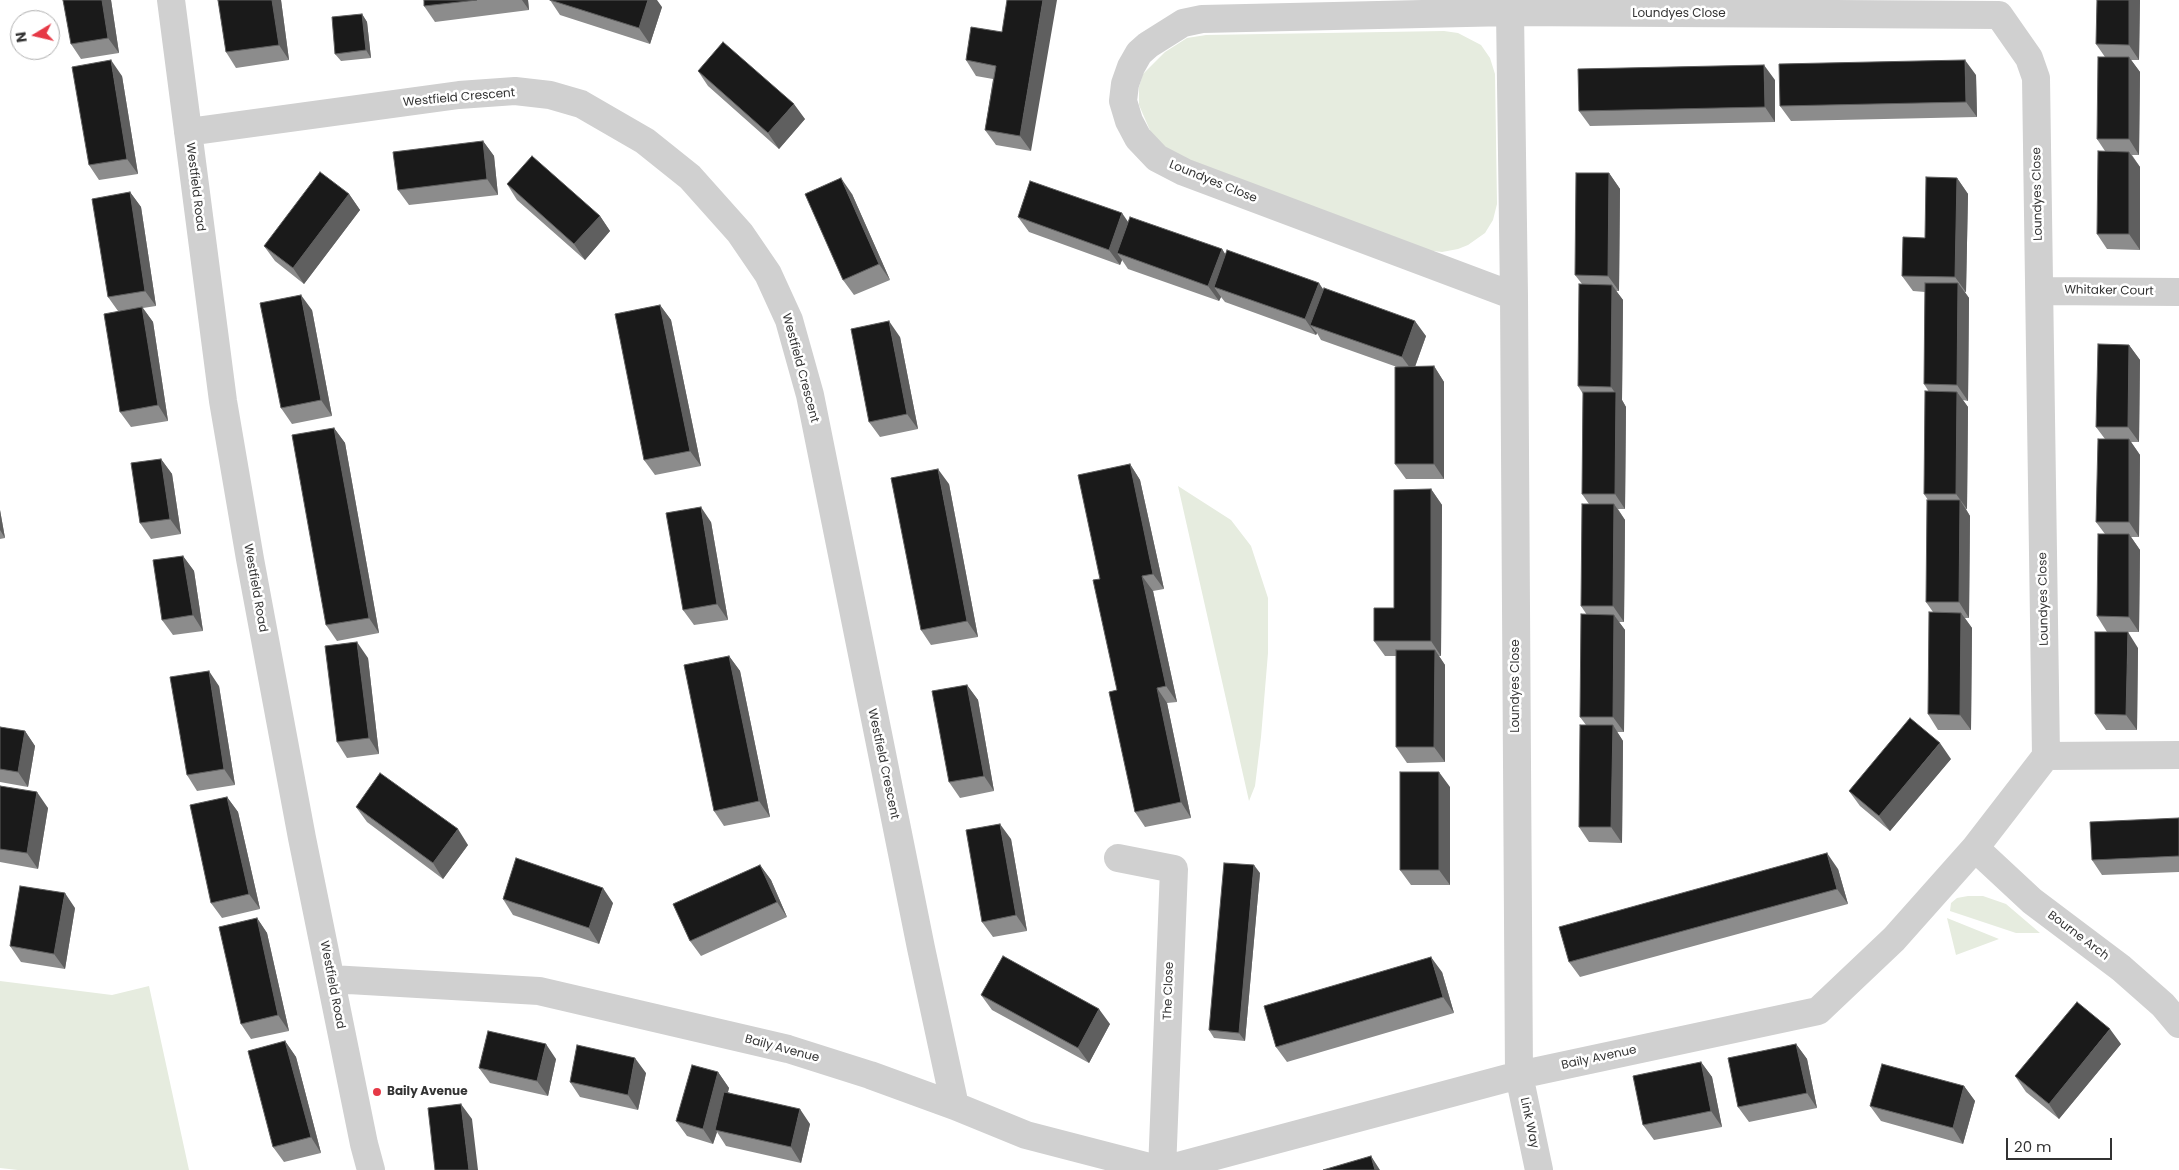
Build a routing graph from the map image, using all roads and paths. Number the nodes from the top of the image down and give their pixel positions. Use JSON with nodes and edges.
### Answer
{"nodes":[{"id":1,"x":171,"y":0,"type":"edge"},
{"id":2,"x":2006,"y":8,"type":"edge"},
{"id":3,"x":1510,"y":12,"type":"junction"},
{"id":4,"x":188,"y":132,"type":"junction"},
{"id":5,"x":2040,"y":291,"type":"junction"},
{"id":6,"x":2179,"y":292,"type":"edge"},
{"id":7,"x":1514,"y":296,"type":"junction"},
{"id":8,"x":2179,"y":755,"type":"edge"},
{"id":9,"x":2046,"y":756,"type":"junction"},
{"id":10,"x":1976,"y":848,"type":"junction"},
{"id":11,"x":1118,"y":858,"type":"dead end"},
{"id":12,"x":331,"y":979,"type":"junction"},
{"id":13,"x":2179,"y":1024,"type":"edge"},
{"id":14,"x":1519,"y":1075,"type":"junction"},
{"id":15,"x":956,"y":1106,"type":"junction"},
{"id":16,"x":371,"y":1170,"type":"edge"},
{"id":17,"x":1162,"y":1170,"type":"edge"},
{"id":18,"x":1540,"y":1170,"type":"edge"}],
"edges":[{"from":1,"to":4,"type":"street","name":"Westfield Road"},
{"from":2,"to":3,"type":"street","name":"Loundyes Close"},
{"from":2,"to":5,"type":"street","name":"Loundyes Close"},
{"from":3,"to":7,"type":"street","name":"Loundyes Close"},
{"from":3,"to":7,"type":"street","name":"Loundyes Close"},
{"from":4,"to":12,"type":"street","name":"Westfield Road"},
{"from":4,"to":15,"type":"street","name":"Westfield Crescent"},
{"from":5,"to":6,"type":"street","name":"Whitaker Court"},
{"from":5,"to":9,"type":"street","name":"Loundyes Close"},
{"from":7,"to":14,"type":"street","name":"Loundyes Close"},
{"from":8,"to":9,"type":"street"},
{"from":9,"to":10,"type":"street"},
{"from":10,"to":13,"type":"street","name":"Bourne Arch"},
{"from":10,"to":14,"type":"street","name":"Baily Avenue"},
{"from":11,"to":17,"type":"street","name":"The Close"},
{"from":12,"to":15,"type":"street","name":"Baily Avenue"},
{"from":12,"to":16,"type":"street","name":"Westfield Road"},
{"from":14,"to":17,"type":"street","name":"Baily Avenue"},
{"from":14,"to":18,"type":"street","name":"Link Way"},
{"from":15,"to":17,"type":"street","name":"Baily Avenue"}]}
